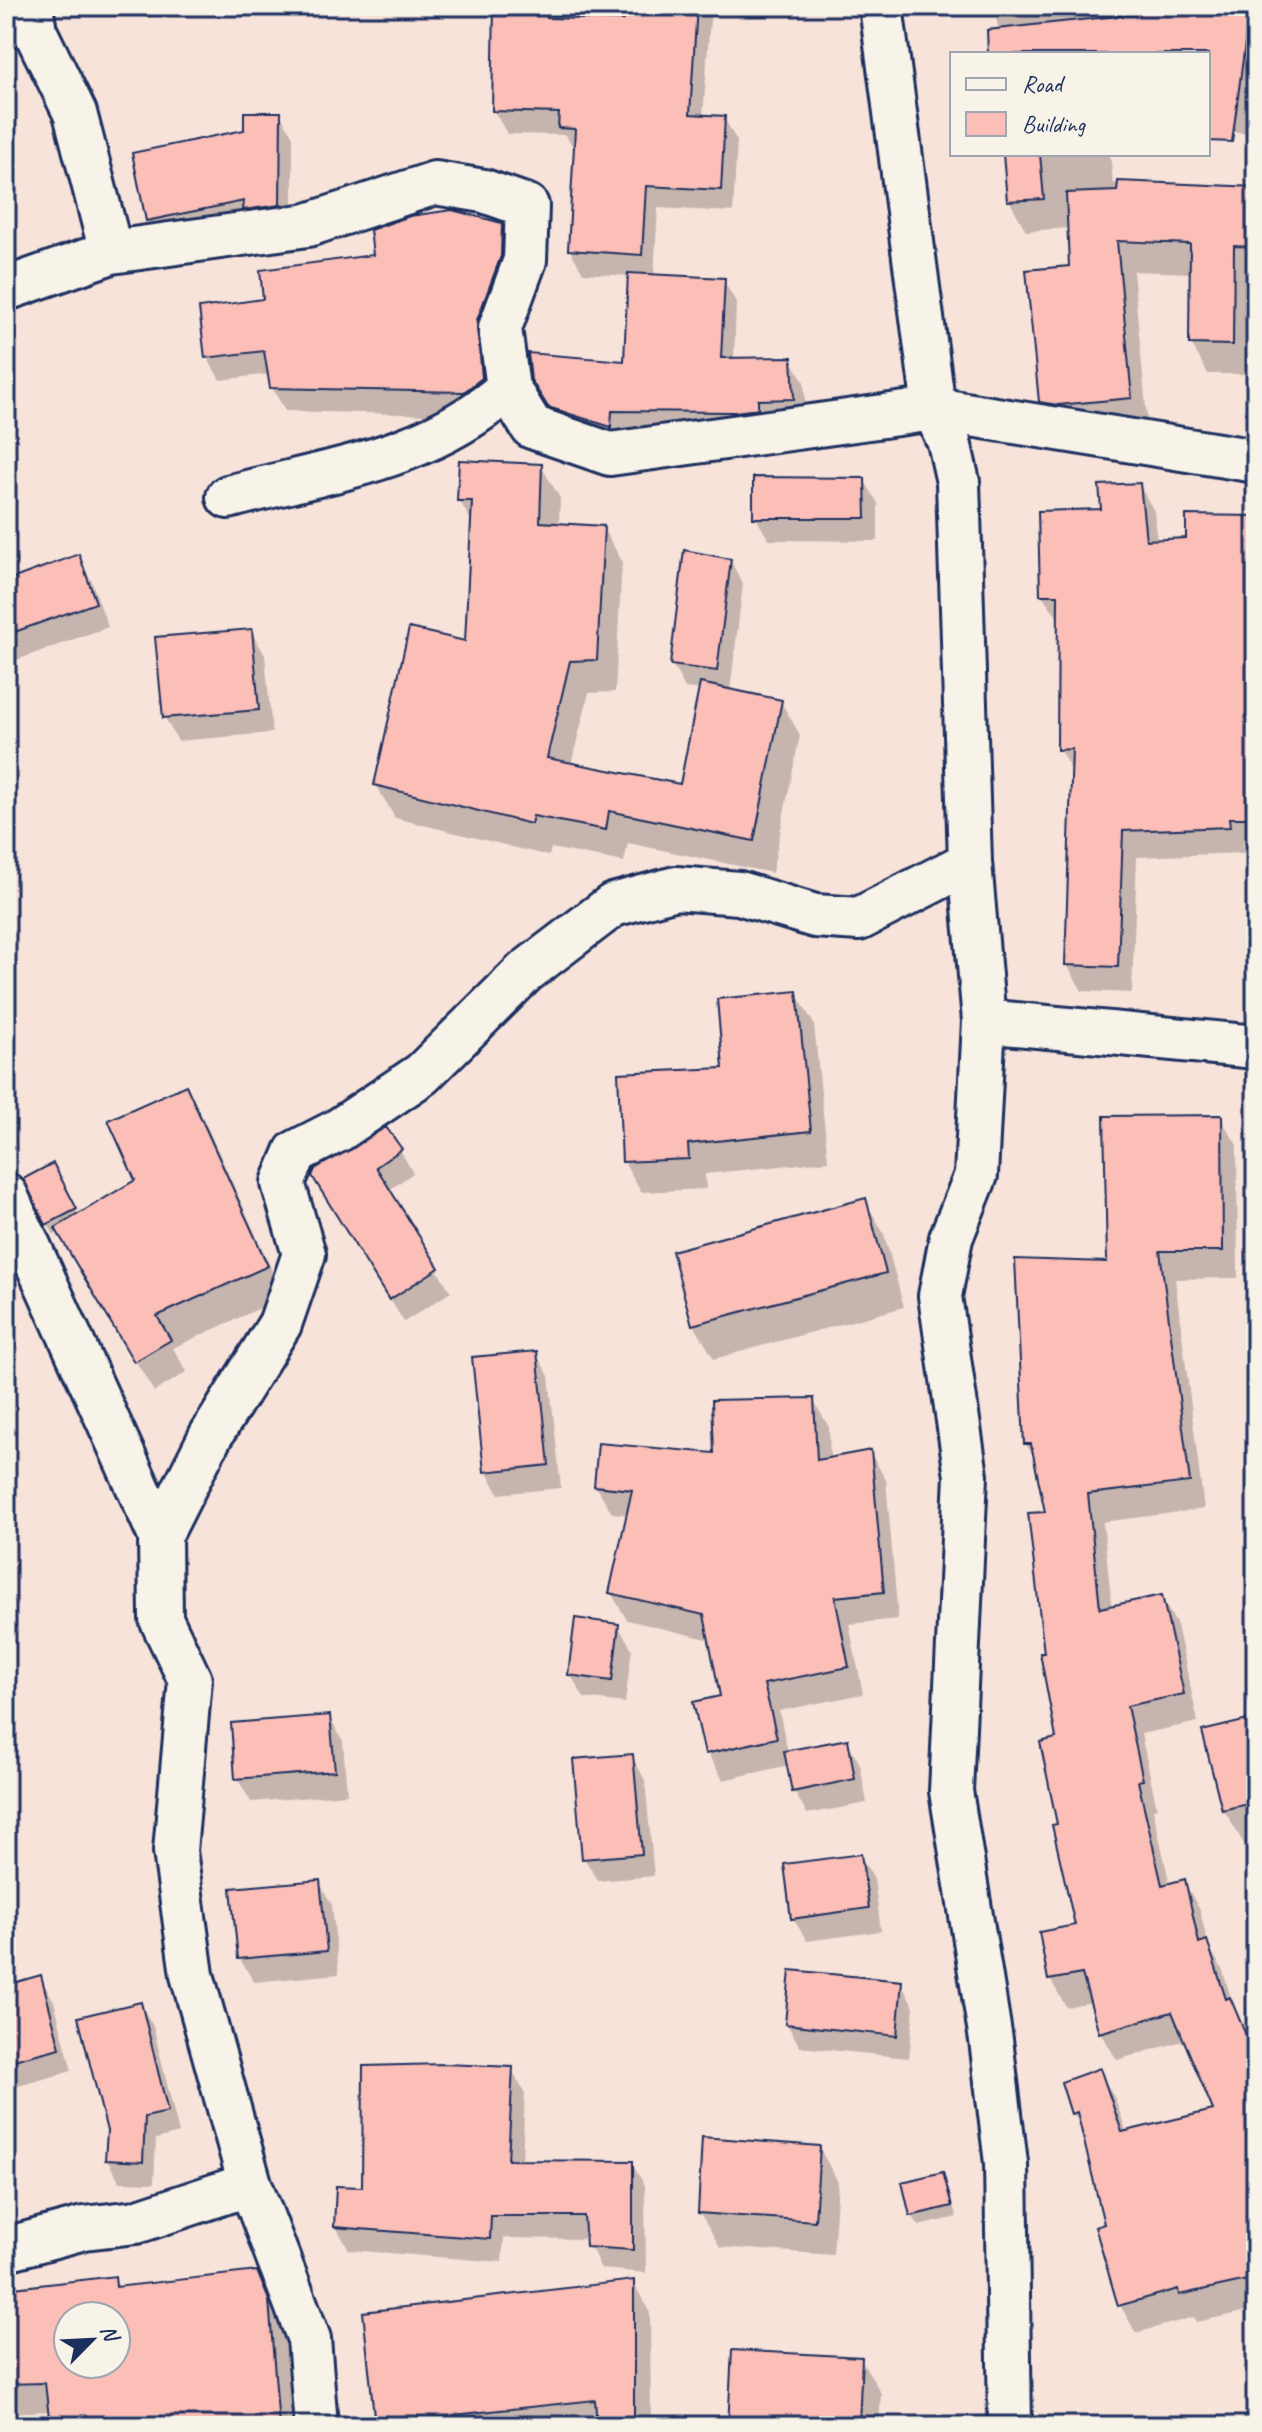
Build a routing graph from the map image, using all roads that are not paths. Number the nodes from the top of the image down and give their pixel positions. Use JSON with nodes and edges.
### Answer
{"nodes":[{"id":1,"x":31,"y":6,"type":"edge"},
{"id":2,"x":881,"y":6,"type":"edge"},
{"id":3,"x":111,"y":252,"type":"junction"},
{"id":4,"x":6,"y":289,"type":"edge"},
{"id":5,"x":508,"y":388,"type":"junction"},
{"id":6,"x":934,"y":409,"type":"junction"},
{"id":7,"x":1256,"y":461,"type":"edge"},
{"id":8,"x":228,"y":497,"type":"dead end"},
{"id":9,"x":970,"y":862,"type":"junction"},
{"id":10,"x":984,"y":1021,"type":"junction"},
{"id":11,"x":1256,"y":1047,"type":"edge"},
{"id":12,"x":6,"y":1195,"type":"edge"},
{"id":13,"x":160,"y":1536,"type":"junction"},
{"id":14,"x":250,"y":2184,"type":"junction"},
{"id":15,"x":6,"y":2249,"type":"edge"},
{"id":16,"x":316,"y":2426,"type":"edge"},
{"id":17,"x":1010,"y":2426,"type":"edge"}],
"edges":[{"from":1,"to":3,"type":"street"},
{"from":2,"to":6,"type":"street"},
{"from":3,"to":4,"type":"street"},
{"from":3,"to":5,"type":"street"},
{"from":5,"to":6,"type":"street"},
{"from":5,"to":8,"type":"street"},
{"from":6,"to":7,"type":"street"},
{"from":6,"to":9,"type":"street"},
{"from":9,"to":10,"type":"street"},
{"from":9,"to":13,"type":"street"},
{"from":10,"to":11,"type":"street"},
{"from":10,"to":17,"type":"street"},
{"from":12,"to":13,"type":"street"},
{"from":13,"to":14,"type":"street"},
{"from":14,"to":15,"type":"street"},
{"from":14,"to":16,"type":"street"}]}
